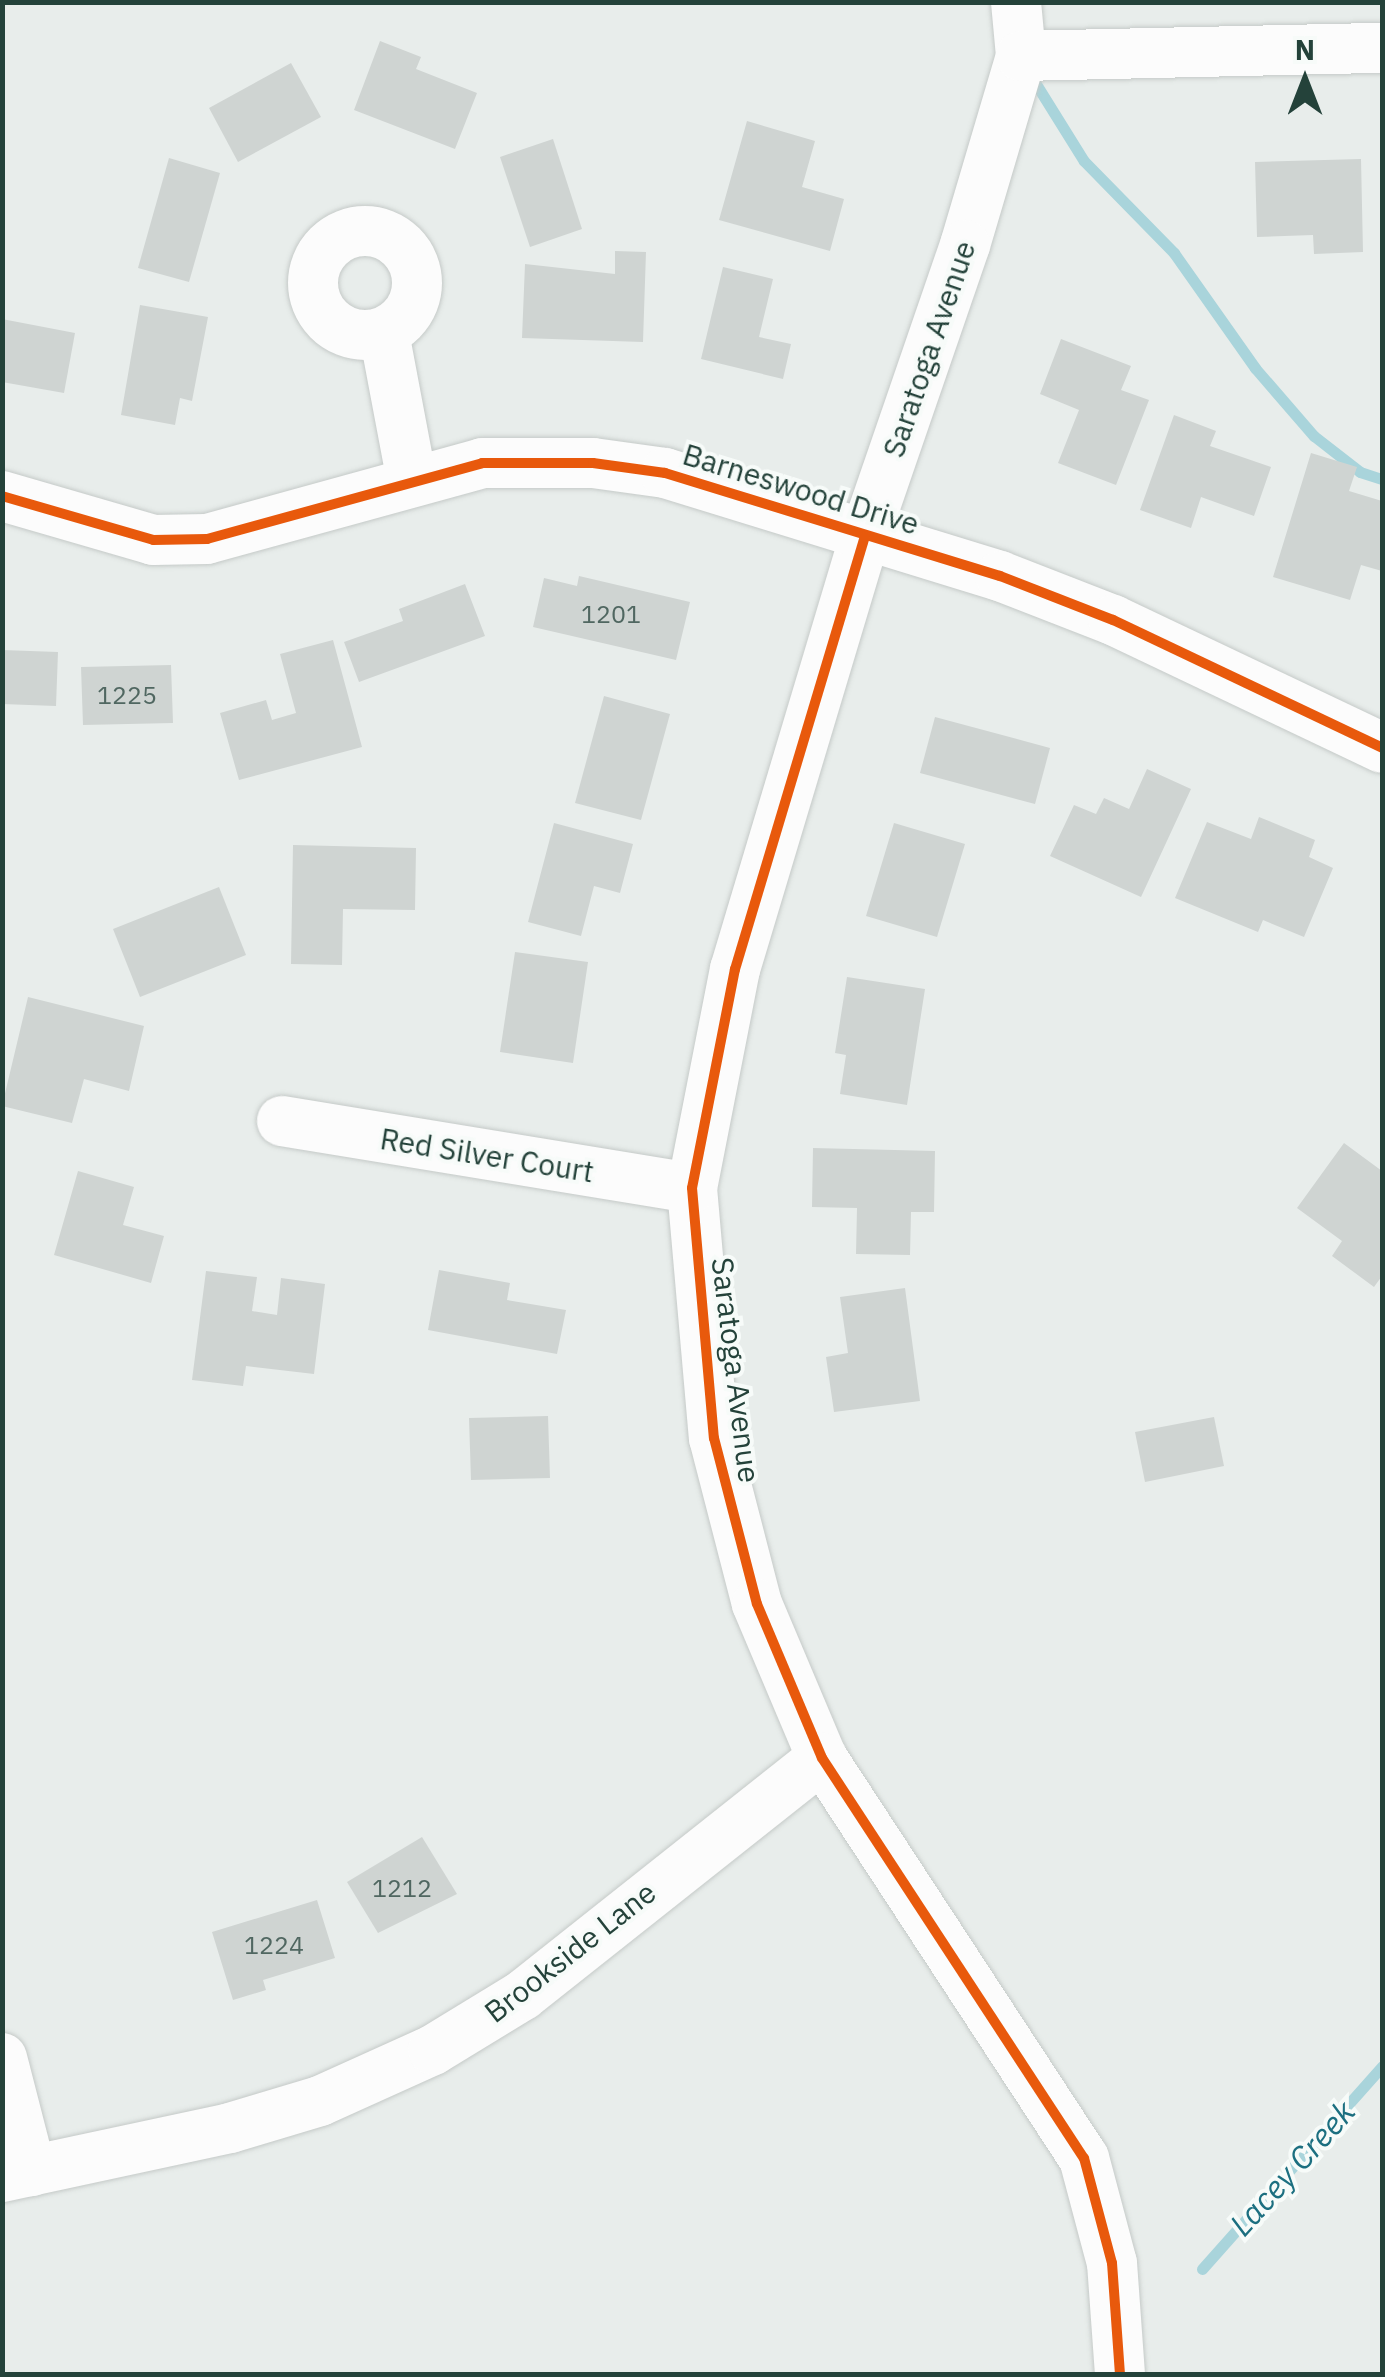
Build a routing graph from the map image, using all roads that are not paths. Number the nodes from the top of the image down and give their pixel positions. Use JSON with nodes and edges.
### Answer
{"nodes":[{"id":1,"x":1016,"y":2,"type":"edge"},
{"id":2,"x":1382,"y":48,"type":"edge"},
{"id":3,"x":1021,"y":56,"type":"junction"},
{"id":4,"x":384,"y":333,"type":"dead end"},
{"id":5,"x":412,"y":480,"type":"junction"},
{"id":6,"x":2,"y":496,"type":"edge"},
{"id":7,"x":865,"y":536,"type":"junction"},
{"id":8,"x":1382,"y":748,"type":"edge"},
{"id":9,"x":282,"y":1122,"type":"dead end"},
{"id":10,"x":692,"y":1188,"type":"junction"},
{"id":11,"x":822,"y":1758,"type":"junction"},
{"id":12,"x":2,"y":2058,"type":"edge"},
{"id":13,"x":17,"y":2174,"type":"edge"},
{"id":14,"x":1120,"y":2374,"type":"edge"}],
"edges":[{"from":1,"to":3,"type":"street","name":"Saratoga Avenue"},
{"from":2,"to":3,"type":"street"},
{"from":3,"to":7,"type":"street","name":"Saratoga Avenue"},
{"from":4,"to":5,"type":"street"},
{"from":5,"to":6,"type":"street","name":"Barneswood Drive"},
{"from":5,"to":7,"type":"street","name":"Barneswood Drive"},
{"from":7,"to":8,"type":"street","name":"Barneswood Drive"},
{"from":7,"to":10,"type":"street","name":"Saratoga Avenue"},
{"from":9,"to":10,"type":"street","name":"Red Silver Court"},
{"from":10,"to":11,"type":"street","name":"Saratoga Avenue"},
{"from":11,"to":13,"type":"street","name":"Brookside Lane"},
{"from":11,"to":14,"type":"street","name":"Saratoga Avenue"},
{"from":12,"to":13,"type":"street"}]}
